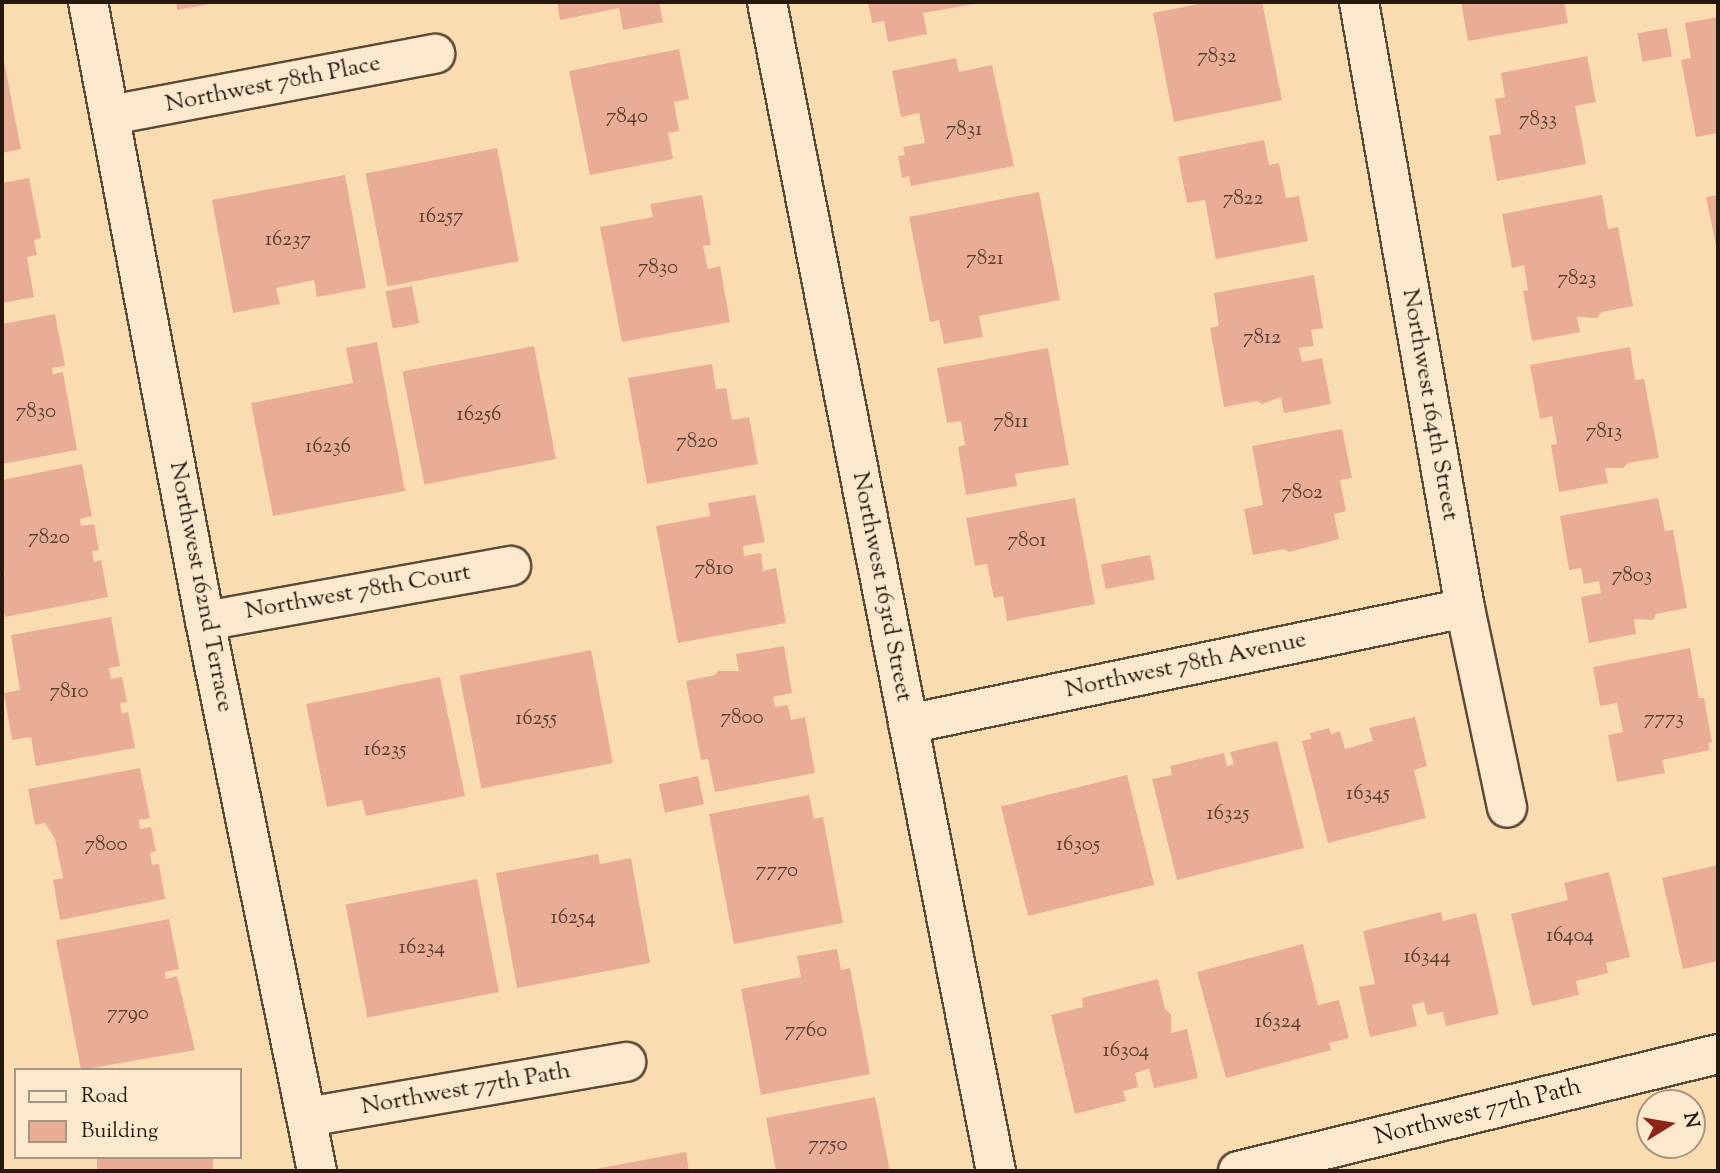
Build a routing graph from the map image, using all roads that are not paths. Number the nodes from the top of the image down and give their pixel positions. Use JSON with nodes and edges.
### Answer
{"nodes":[{"id":1,"x":88,"y":2,"type":"edge"},
{"id":2,"x":766,"y":2,"type":"edge"},
{"id":3,"x":1359,"y":2,"type":"edge"},
{"id":4,"x":435,"y":54,"type":"dead end"},
{"id":5,"x":111,"y":115,"type":"junction"},
{"id":6,"x":511,"y":565,"type":"dead end"},
{"id":7,"x":1465,"y":608,"type":"junction"},
{"id":8,"x":205,"y":621,"type":"junction"},
{"id":9,"x":908,"y":724,"type":"junction"},
{"id":10,"x":1507,"y":808,"type":"dead end"},
{"id":11,"x":1718,"y":1054,"type":"edge"},
{"id":12,"x":626,"y":1062,"type":"dead end"},
{"id":13,"x":307,"y":1117,"type":"junction"},
{"id":14,"x":317,"y":1171,"type":"edge"},
{"id":15,"x":996,"y":1171,"type":"edge"},
{"id":16,"x":1238,"y":1171,"type":"edge"}],
"edges":[{"from":1,"to":5,"type":"street","name":"Northwest 162nd Terrace"},
{"from":2,"to":9,"type":"street","name":"Northwest 163rd Street"},
{"from":3,"to":7,"type":"street","name":"Northwest 164th Street"},
{"from":4,"to":5,"type":"street","name":"Northwest 78th Place"},
{"from":5,"to":8,"type":"street","name":"Northwest 162nd Terrace"},
{"from":6,"to":8,"type":"street","name":"Northwest 78th Court"},
{"from":7,"to":9,"type":"street","name":"Northwest 78th Avenue"},
{"from":7,"to":10,"type":"street","name":"Northwest 164th Street"},
{"from":8,"to":13,"type":"street","name":"Northwest 162nd Terrace"},
{"from":9,"to":15,"type":"street","name":"Northwest 163rd Street"},
{"from":11,"to":16,"type":"street","name":"Northwest 77th Path"},
{"from":12,"to":13,"type":"street","name":"Northwest 77th Path"},
{"from":13,"to":14,"type":"street","name":"Northwest 162nd Terrace"}]}
